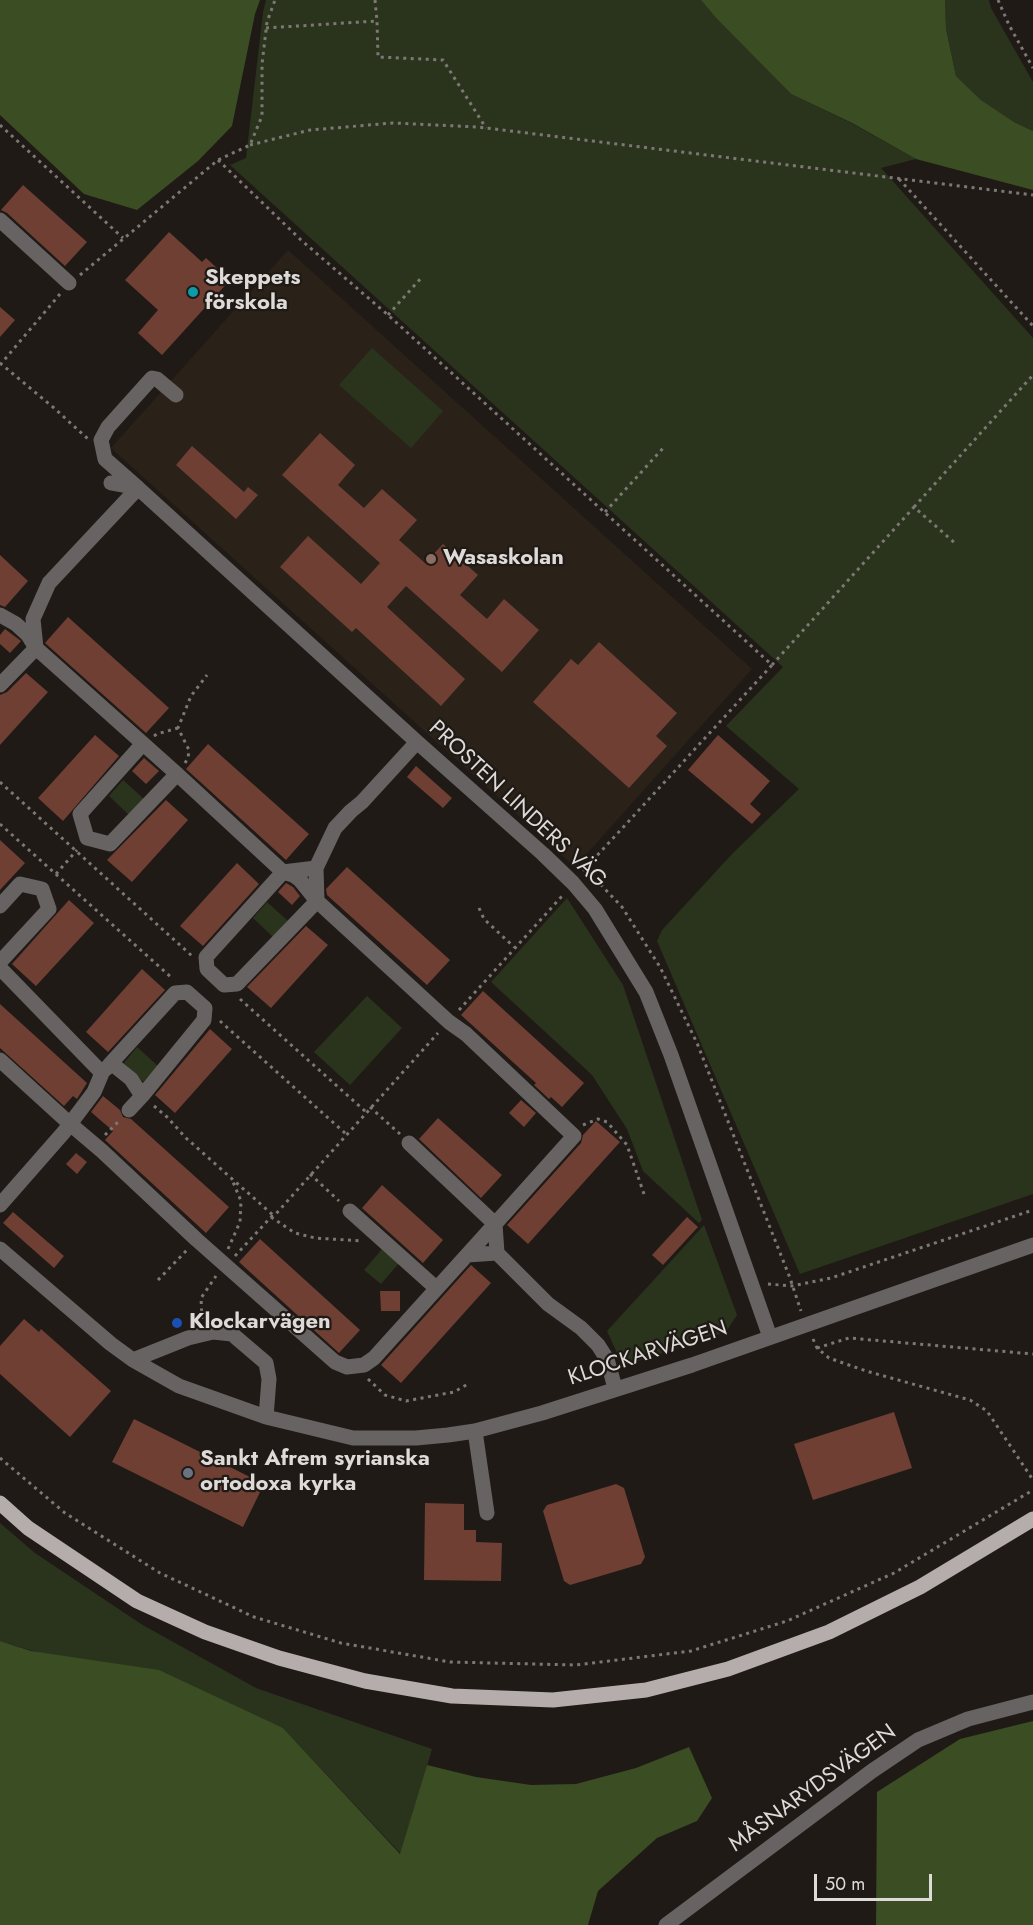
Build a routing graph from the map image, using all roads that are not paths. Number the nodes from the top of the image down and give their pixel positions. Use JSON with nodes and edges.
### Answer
{"nodes":[{"id":1,"x":0,"y":220,"type":"edge"},
{"id":2,"x":69,"y":284,"type":"road end"},
{"id":3,"x":176,"y":395,"type":"dead end"},
{"id":4,"x":111,"y":483,"type":"dead end"},
{"id":5,"x":138,"y":488,"type":"junction"},
{"id":6,"x":1,"y":618,"type":"edge"},
{"id":7,"x":33,"y":619,"type":"junction"},
{"id":8,"x":36,"y":648,"type":"junction"},
{"id":9,"x":0,"y":685,"type":"edge"},
{"id":10,"x":417,"y":741,"type":"junction"},
{"id":11,"x":145,"y":746,"type":"junction"},
{"id":12,"x":177,"y":774,"type":"junction"},
{"id":13,"x":316,"y":868,"type":"junction"},
{"id":14,"x":283,"y":872,"type":"junction"},
{"id":15,"x":317,"y":901,"type":"junction"},
{"id":16,"x":0,"y":906,"type":"edge"},
{"id":17,"x":0,"y":964,"type":"edge"},
{"id":18,"x":0,"y":1060,"type":"edge"},
{"id":19,"x":107,"y":1068,"type":"junction"},
{"id":20,"x":142,"y":1096,"type":"junction"},
{"id":21,"x":129,"y":1110,"type":"road end"},
{"id":22,"x":69,"y":1123,"type":"junction"},
{"id":23,"x":410,"y":1143,"type":"road end"},
{"id":24,"x":0,"y":1205,"type":"edge"},
{"id":25,"x":350,"y":1211,"type":"road end"},
{"id":26,"x":495,"y":1224,"type":"junction"},
{"id":27,"x":1033,"y":1245,"type":"edge"},
{"id":28,"x":0,"y":1249,"type":"edge"},
{"id":29,"x":497,"y":1253,"type":"junction"},
{"id":30,"x":467,"y":1255,"type":"junction"},
{"id":31,"x":436,"y":1288,"type":"junction"},
{"id":32,"x":770,"y":1337,"type":"junction"},
{"id":33,"x":134,"y":1360,"type":"junction"},
{"id":34,"x":615,"y":1388,"type":"junction"},
{"id":35,"x":266,"y":1417,"type":"junction"},
{"id":36,"x":475,"y":1431,"type":"junction"},
{"id":37,"x":0,"y":1503,"type":"edge"},
{"id":38,"x":487,"y":1513,"type":"dead end"},
{"id":39,"x":1033,"y":1519,"type":"edge"},
{"id":40,"x":1033,"y":1702,"type":"edge"},
{"id":41,"x":666,"y":1925,"type":"edge"}],
"edges":[{"from":1,"to":2,"type":"street"},
{"from":3,"to":5,"type":"street","name":"PROSTEN LINDERS VÄG"},
{"from":4,"to":5,"type":"street"},
{"from":5,"to":7,"type":"street"},
{"from":5,"to":10,"type":"street","name":"PROSTEN LINDERS VÄG"},
{"from":6,"to":7,"type":"street"},
{"from":6,"to":8,"type":"street"},
{"from":7,"to":8,"type":"street"},
{"from":8,"to":9,"type":"street"},
{"from":8,"to":11,"type":"street"},
{"from":10,"to":13,"type":"street"},
{"from":10,"to":32,"type":"street","name":"PROSTEN LINDERS VÄG"},
{"from":11,"to":12,"type":"street"},
{"from":11,"to":12,"type":"street"},
{"from":12,"to":14,"type":"street"},
{"from":13,"to":14,"type":"street"},
{"from":13,"to":15,"type":"street"},
{"from":14,"to":15,"type":"street"},
{"from":14,"to":15,"type":"street"},
{"from":15,"to":26,"type":"street"},
{"from":16,"to":17,"type":"street"},
{"from":17,"to":19,"type":"street"},
{"from":18,"to":22,"type":"street"},
{"from":19,"to":20,"type":"street"},
{"from":19,"to":20,"type":"street"},
{"from":19,"to":22,"type":"street"},
{"from":20,"to":21,"type":"street"},
{"from":22,"to":24,"type":"street"},
{"from":22,"to":31,"type":"street"},
{"from":23,"to":26,"type":"street"},
{"from":25,"to":31,"type":"street"},
{"from":26,"to":29,"type":"street"},
{"from":26,"to":30,"type":"street"},
{"from":27,"to":32,"type":"street","name":"KLOCKARVÄGEN"},
{"from":28,"to":33,"type":"street","name":"KLOCKARVÄGEN"},
{"from":29,"to":30,"type":"street"},
{"from":29,"to":34,"type":"street"},
{"from":30,"to":31,"type":"street"},
{"from":32,"to":34,"type":"street","name":"KLOCKARVÄGEN"},
{"from":33,"to":35,"type":"street","name":"KLOCKARVÄGEN"},
{"from":33,"to":35,"type":"street"},
{"from":34,"to":36,"type":"street","name":"KLOCKARVÄGEN"},
{"from":35,"to":36,"type":"street","name":"KLOCKARVÄGEN"},
{"from":36,"to":38,"type":"street"},
{"from":37,"to":39,"type":"main road"},
{"from":40,"to":41,"type":"street","name":"MÅSNARYDSVÄGEN"}]}
